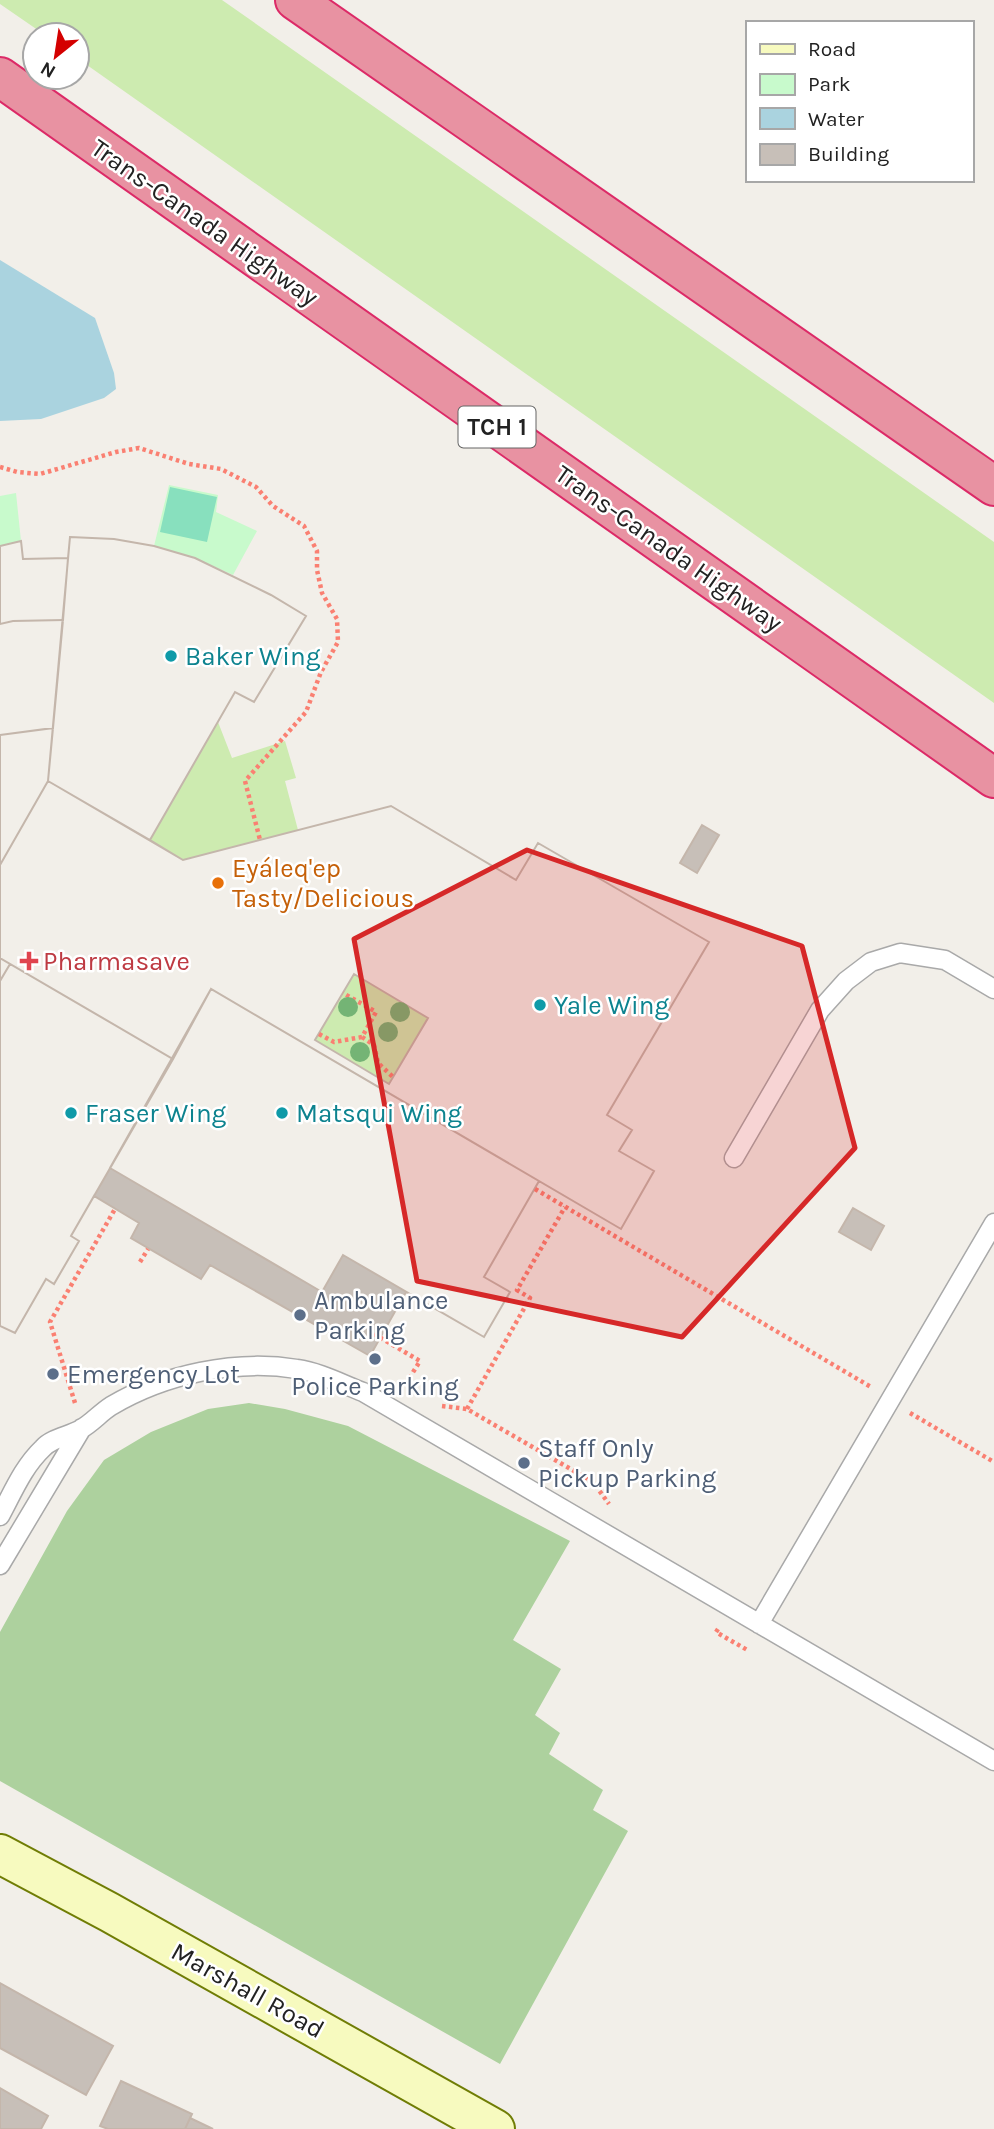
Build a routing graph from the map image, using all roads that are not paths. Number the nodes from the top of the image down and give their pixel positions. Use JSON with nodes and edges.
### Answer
{"nodes":[{"id":1,"x":295,"y":0,"type":"edge"},
{"id":2,"x":0,"y":77,"type":"edge"},
{"id":3,"x":994,"y":485,"type":"edge"},
{"id":4,"x":994,"y":778,"type":"edge"},
{"id":5,"x":994,"y":989,"type":"edge"},
{"id":6,"x":734,"y":1158,"type":"dead end"},
{"id":7,"x":994,"y":1223,"type":"edge"},
{"id":8,"x":82,"y":1428,"type":"junction"},
{"id":9,"x":0,"y":1516,"type":"edge"},
{"id":10,"x":0,"y":1565,"type":"edge"},
{"id":11,"x":759,"y":1624,"type":"junction"},
{"id":12,"x":994,"y":1761,"type":"edge"},
{"id":13,"x":0,"y":1854,"type":"edge"},
{"id":14,"x":495,"y":2129,"type":"edge"}],
"edges":[{"from":1,"to":3,"type":"highway"},
{"from":2,"to":4,"type":"highway","name":"Trans-Canada Highway","number":"TCH 1"},
{"from":5,"to":6,"type":"lane"},
{"from":7,"to":11,"type":"lane"},
{"from":8,"to":9,"type":"lane"},
{"from":8,"to":10,"type":"lane"},
{"from":8,"to":11,"type":"lane"},
{"from":11,"to":12,"type":"lane"},
{"from":13,"to":14,"type":"main road","name":"Marshall Road"}]}
